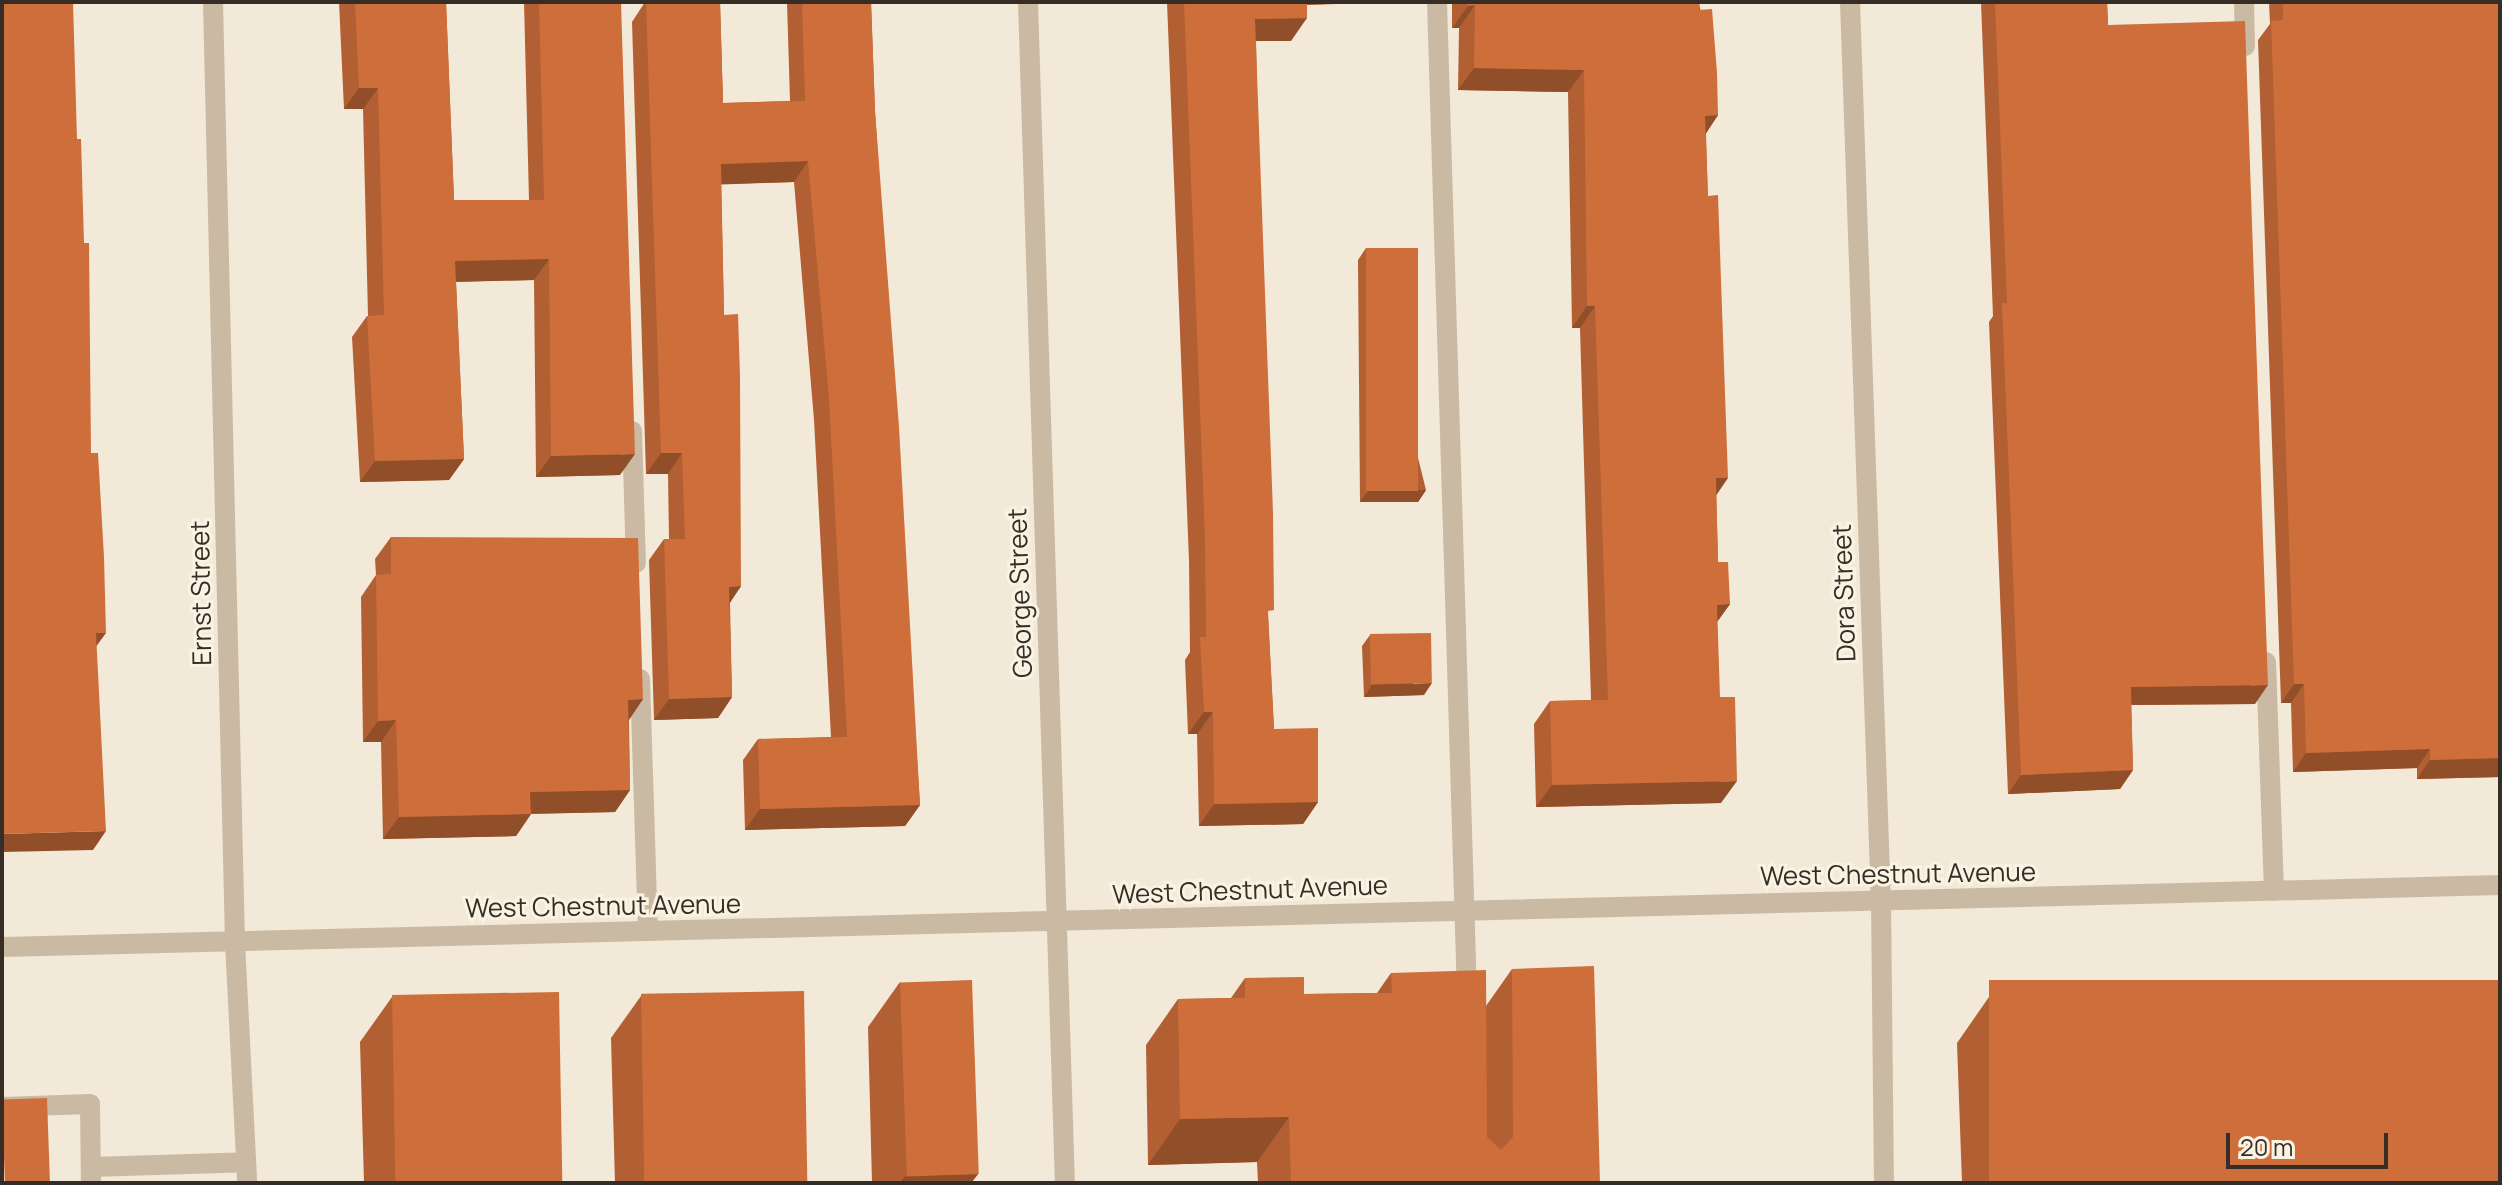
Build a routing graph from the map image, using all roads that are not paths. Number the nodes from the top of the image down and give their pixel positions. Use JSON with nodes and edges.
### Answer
{"nodes":[{"id":1,"x":213,"y":2,"type":"edge"},
{"id":2,"x":1028,"y":2,"type":"edge"},
{"id":3,"x":1437,"y":2,"type":"edge"},
{"id":4,"x":1850,"y":2,"type":"edge"},
{"id":5,"x":2244,"y":2,"type":"edge"},
{"id":6,"x":2246,"y":65,"type":"edge"},
{"id":7,"x":631,"y":411,"type":"edge"},
{"id":8,"x":637,"y":585,"type":"edge"},
{"id":9,"x":2265,"y":637,"type":"edge"},
{"id":10,"x":639,"y":663,"type":"edge"},
{"id":11,"x":2500,"y":885,"type":"edge"},
{"id":12,"x":2274,"y":891,"type":"junction"},
{"id":13,"x":1881,"y":901,"type":"junction"},
{"id":14,"x":1466,"y":910,"type":"junction"},
{"id":15,"x":1056,"y":921,"type":"junction"},
{"id":16,"x":648,"y":931,"type":"junction"},
{"id":17,"x":235,"y":942,"type":"junction"},
{"id":18,"x":2,"y":947,"type":"edge"},
{"id":19,"x":1467,"y":1016,"type":"edge"},
{"id":20,"x":2,"y":1107,"type":"edge"},
{"id":21,"x":246,"y":1162,"type":"junction"},
{"id":22,"x":91,"y":1175,"type":"edge"},
{"id":23,"x":247,"y":1183,"type":"edge"},
{"id":24,"x":1065,"y":1183,"type":"edge"},
{"id":25,"x":1884,"y":1183,"type":"edge"}],
"edges":[{"from":1,"to":17,"type":"street","name":"Ernst Street"},
{"from":2,"to":15,"type":"street","name":"George Street"},
{"from":3,"to":14,"type":"street"},
{"from":4,"to":13,"type":"street","name":"Dora Street"},
{"from":5,"to":6,"type":"street"},
{"from":7,"to":8,"type":"street"},
{"from":9,"to":12,"type":"street"},
{"from":10,"to":16,"type":"street"},
{"from":11,"to":12,"type":"street","name":"West Chestnut Avenue"},
{"from":12,"to":13,"type":"street","name":"West Chestnut Avenue"},
{"from":13,"to":14,"type":"street","name":"West Chestnut Avenue"},
{"from":13,"to":25,"type":"street","name":"Dora Street"},
{"from":14,"to":15,"type":"street","name":"West Chestnut Avenue"},
{"from":14,"to":19,"type":"street"},
{"from":15,"to":16,"type":"street","name":"West Chestnut Avenue"},
{"from":15,"to":24,"type":"street","name":"George Street"},
{"from":16,"to":17,"type":"street","name":"West Chestnut Avenue"},
{"from":17,"to":18,"type":"street","name":"West Chestnut Avenue"},
{"from":17,"to":21,"type":"street","name":"Ernst Street"},
{"from":20,"to":22,"type":"street"},
{"from":21,"to":22,"type":"street"},
{"from":21,"to":23,"type":"street","name":"Ernst Street"}]}
